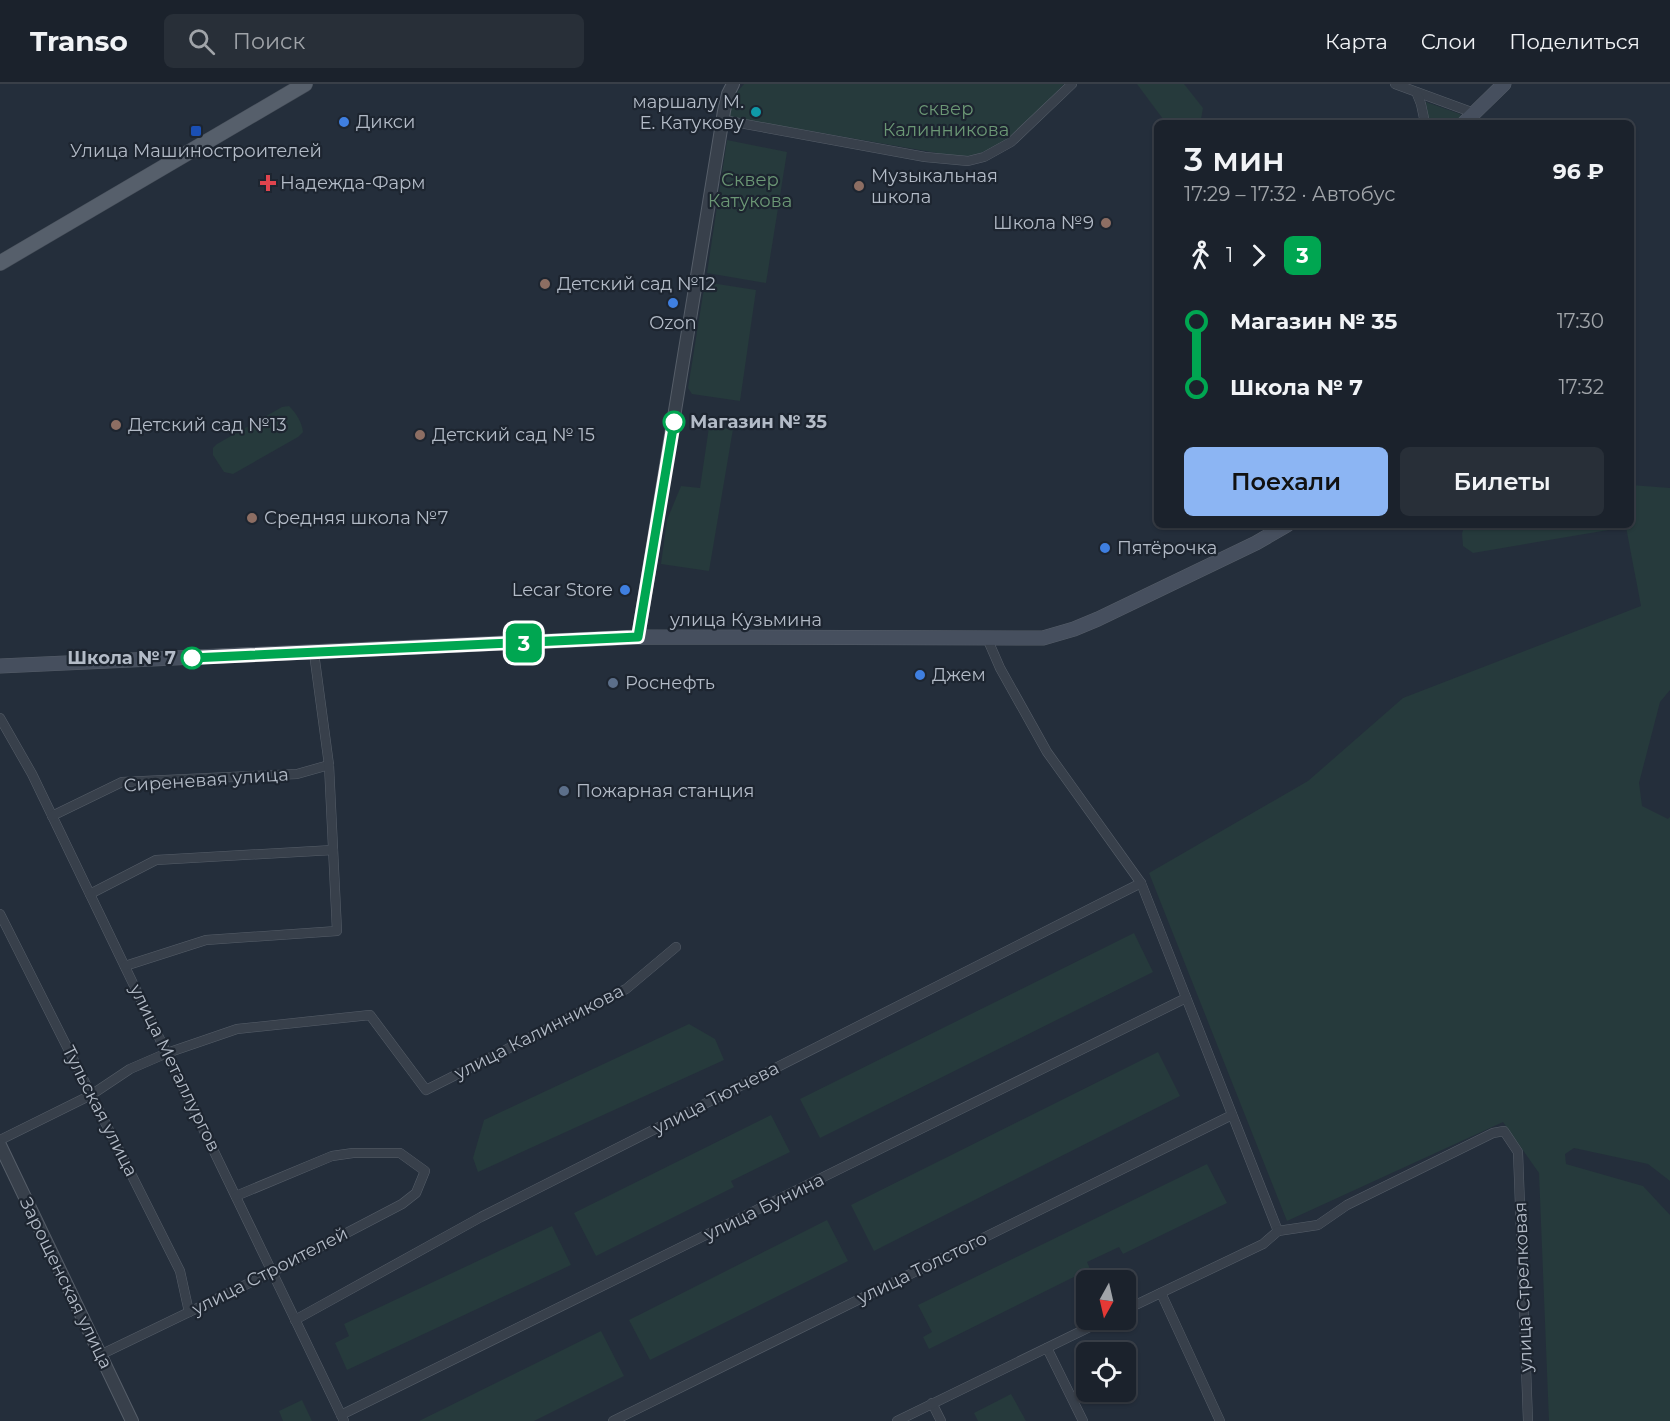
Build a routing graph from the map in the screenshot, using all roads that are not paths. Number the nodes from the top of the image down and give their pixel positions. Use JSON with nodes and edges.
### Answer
{"nodes":[{"id":1,"x":305,"y":84,"type":"edge"},
{"id":2,"x":733,"y":84,"type":"edge"},
{"id":3,"x":1071,"y":84,"type":"edge"},
{"id":4,"x":1395,"y":84,"type":"edge"},
{"id":5,"x":1504,"y":84,"type":"edge"},
{"id":6,"x":1417,"y":93,"type":"junction"},
{"id":7,"x":1469,"y":118,"type":"edge"},
{"id":8,"x":723,"y":120,"type":"junction"},
{"id":9,"x":1424,"y":120,"type":"edge"},
{"id":10,"x":0,"y":263,"type":"edge"},
{"id":11,"x":1282,"y":528,"type":"edge"},
{"id":12,"x":638,"y":637,"type":"junction"},
{"id":13,"x":987,"y":639,"type":"junction"},
{"id":14,"x":314,"y":652,"type":"junction"},
{"id":15,"x":0,"y":666,"type":"edge"},
{"id":16,"x":0,"y":718,"type":"edge"},
{"id":17,"x":329,"y":765,"type":"junction"},
{"id":18,"x":52,"y":816,"type":"junction"},
{"id":19,"x":333,"y":850,"type":"junction"},
{"id":20,"x":1141,"y":883,"type":"junction"},
{"id":21,"x":90,"y":894,"type":"junction"},
{"id":22,"x":0,"y":914,"type":"edge"},
{"id":23,"x":676,"y":947,"type":"dead end"},
{"id":24,"x":125,"y":966,"type":"junction"},
{"id":25,"x":1186,"y":998,"type":"junction"},
{"id":26,"x":167,"y":1053,"type":"junction"},
{"id":27,"x":92,"y":1095,"type":"junction"},
{"id":28,"x":1232,"y":1115,"type":"junction"},
{"id":29,"x":0,"y":1140,"type":"edge"},
{"id":30,"x":0,"y":1145,"type":"edge"},
{"id":31,"x":236,"y":1196,"type":"junction"},
{"id":32,"x":1278,"y":1231,"type":"junction"},
{"id":33,"x":272,"y":1272,"type":"junction"},
{"id":34,"x":1161,"y":1293,"type":"junction"},
{"id":35,"x":1136,"y":1305,"type":"edge"},
{"id":36,"x":189,"y":1312,"type":"junction"},
{"id":37,"x":295,"y":1320,"type":"junction"},
{"id":38,"x":1084,"y":1330,"type":"edge"},
{"id":39,"x":1047,"y":1348,"type":"junction"},
{"id":40,"x":100,"y":1355,"type":"junction"},
{"id":41,"x":932,"y":1403,"type":"junction"},
{"id":42,"x":342,"y":1418,"type":"edge"},
{"id":43,"x":132,"y":1421,"type":"edge"},
{"id":44,"x":613,"y":1421,"type":"edge"},
{"id":45,"x":897,"y":1421,"type":"edge"},
{"id":46,"x":940,"y":1421,"type":"edge"},
{"id":47,"x":1083,"y":1421,"type":"edge"},
{"id":48,"x":1220,"y":1421,"type":"edge"},
{"id":49,"x":1528,"y":1421,"type":"edge"}],
"edges":[{"from":1,"to":10,"type":"main road"},
{"from":2,"to":8,"type":"street"},
{"from":3,"to":8,"type":"street"},
{"from":4,"to":6,"type":"street"},
{"from":5,"to":7,"type":"main road"},
{"from":6,"to":7,"type":"street"},
{"from":6,"to":9,"type":"street"},
{"from":8,"to":12,"type":"street"},
{"from":11,"to":13,"type":"main road","name":"улица Кузьмина"},
{"from":12,"to":13,"type":"main road","name":"улица Кузьмина"},
{"from":12,"to":14,"type":"main road","name":"улица Кузьмина"},
{"from":13,"to":20,"type":"street"},
{"from":14,"to":15,"type":"main road","name":"улица Кузьмина"},
{"from":14,"to":17,"type":"street"},
{"from":16,"to":18,"type":"street","name":"улица Металлургов"},
{"from":17,"to":18,"type":"street","name":"Сиреневая улица"},
{"from":17,"to":19,"type":"street"},
{"from":18,"to":21,"type":"street","name":"улица Металлургов"},
{"from":19,"to":21,"type":"street"},
{"from":19,"to":24,"type":"street"},
{"from":20,"to":25,"type":"street"},
{"from":20,"to":37,"type":"street","name":"улица Тютчева"},
{"from":21,"to":24,"type":"street","name":"улица Металлургов"},
{"from":22,"to":27,"type":"street","name":"Тульская улица"},
{"from":23,"to":26,"type":"street","name":"улица Калинникова"},
{"from":24,"to":26,"type":"street","name":"улица Металлургов"},
{"from":25,"to":28,"type":"street"},
{"from":25,"to":42,"type":"street","name":"улица Бунина"},
{"from":26,"to":27,"type":"street"},
{"from":26,"to":31,"type":"street","name":"улица Металлургов"},
{"from":27,"to":29,"type":"street"},
{"from":27,"to":36,"type":"street","name":"Тульская улица"},
{"from":28,"to":32,"type":"street"},
{"from":28,"to":44,"type":"street","name":"улица Толстого"},
{"from":30,"to":40,"type":"street","name":"Зарощенская улица"},
{"from":31,"to":33,"type":"street","name":"улица Металлургов"},
{"from":31,"to":33,"type":"street","name":"улица Строителей"},
{"from":32,"to":34,"type":"street"},
{"from":32,"to":49,"type":"street","name":"улица Стрелковая"},
{"from":33,"to":36,"type":"street","name":"улица Строителей"},
{"from":33,"to":37,"type":"street","name":"улица Металлургов"},
{"from":34,"to":35,"type":"street"},
{"from":34,"to":48,"type":"street"},
{"from":36,"to":40,"type":"street","name":"улица Строителей"},
{"from":37,"to":42,"type":"street","name":"улица Металлургов"},
{"from":38,"to":39,"type":"street"},
{"from":39,"to":41,"type":"street"},
{"from":39,"to":47,"type":"street"},
{"from":40,"to":43,"type":"street","name":"Зарощенская улица"},
{"from":41,"to":45,"type":"street"},
{"from":41,"to":46,"type":"street"}]}
